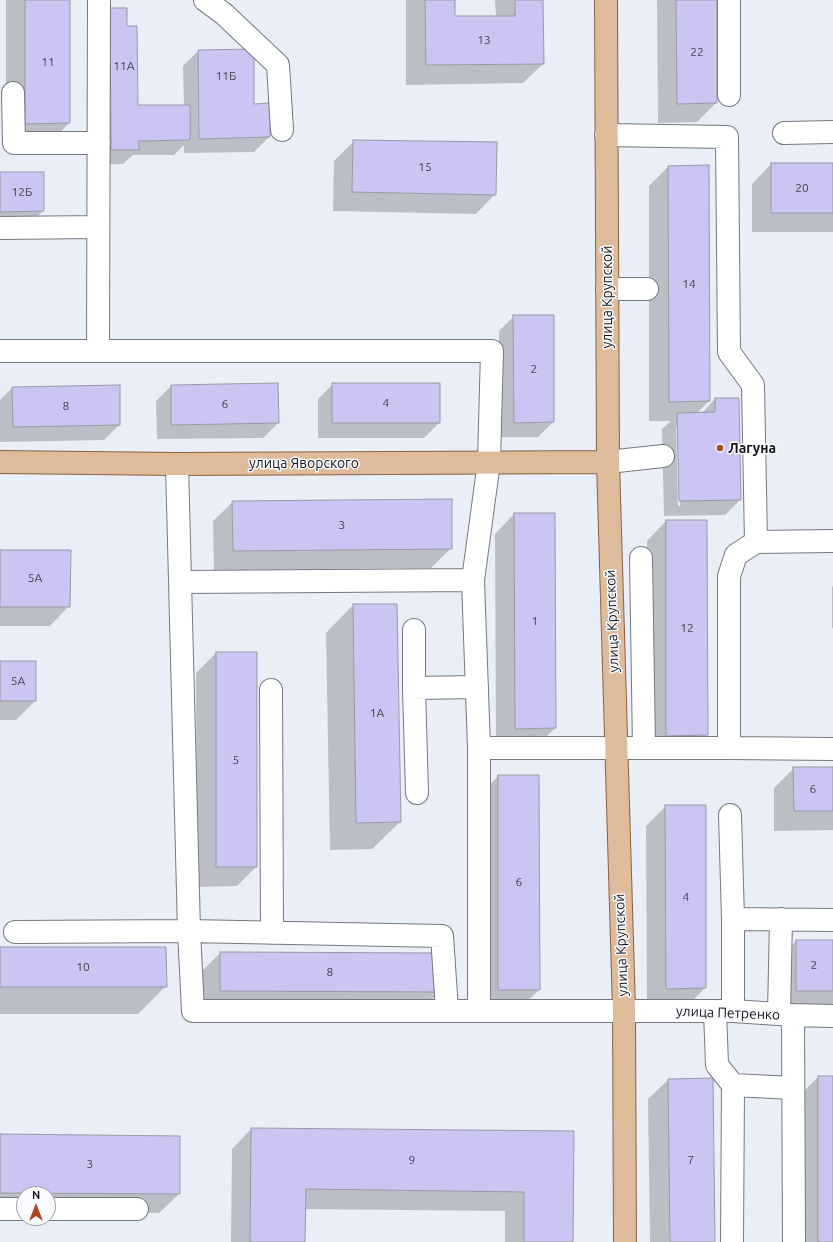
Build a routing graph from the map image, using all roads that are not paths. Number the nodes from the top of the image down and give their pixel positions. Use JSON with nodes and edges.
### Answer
{"nodes":[{"id":1,"x":99,"y":0,"type":"edge"},
{"id":2,"x":206,"y":0,"type":"edge"},
{"id":3,"x":606,"y":0,"type":"edge"},
{"id":4,"x":729,"y":0,"type":"edge"},
{"id":5,"x":13,"y":93,"type":"dead end"},
{"id":6,"x":729,"y":95,"type":"dead end"},
{"id":7,"x":282,"y":130,"type":"dead end"},
{"id":8,"x":833,"y":132,"type":"edge"},
{"id":9,"x":784,"y":133,"type":"dead end"},
{"id":10,"x":606,"y":135,"type":"junction"},
{"id":11,"x":99,"y":143,"type":"junction"},
{"id":12,"x":98,"y":227,"type":"junction"},
{"id":13,"x":0,"y":228,"type":"edge"},
{"id":14,"x":607,"y":289,"type":"junction"},
{"id":15,"x":647,"y":289,"type":"dead end"},
{"id":16,"x":0,"y":351,"type":"edge"},
{"id":17,"x":98,"y":351,"type":"junction"},
{"id":18,"x":663,"y":456,"type":"dead end"},
{"id":19,"x":0,"y":462,"type":"edge"},
{"id":20,"x":489,"y":462,"type":"junction"},
{"id":21,"x":608,"y":462,"type":"junction"},
{"id":22,"x":177,"y":464,"type":"junction"},
{"id":23,"x":833,"y":540,"type":"edge"},
{"id":24,"x":756,"y":542,"type":"junction"},
{"id":25,"x":641,"y":558,"type":"dead end"},
{"id":26,"x":473,"y":580,"type":"junction"},
{"id":27,"x":181,"y":582,"type":"junction"},
{"id":28,"x":414,"y":630,"type":"dead end"},
{"id":29,"x":477,"y":687,"type":"junction"},
{"id":30,"x":414,"y":688,"type":"junction"},
{"id":31,"x":271,"y":690,"type":"dead end"},
{"id":32,"x":479,"y":748,"type":"junction"},
{"id":33,"x":615,"y":748,"type":"junction"},
{"id":34,"x":644,"y":748,"type":"junction"},
{"id":35,"x":730,"y":748,"type":"junction"},
{"id":36,"x":833,"y":749,"type":"edge"},
{"id":37,"x":417,"y":793,"type":"dead end"},
{"id":38,"x":730,"y":815,"type":"dead end"},
{"id":39,"x":733,"y":918,"type":"junction"},
{"id":40,"x":781,"y":919,"type":"junction"},
{"id":41,"x":833,"y":920,"type":"edge"},
{"id":42,"x":15,"y":932,"type":"dead end"},
{"id":43,"x":189,"y":932,"type":"junction"},
{"id":44,"x":272,"y":933,"type":"junction"},
{"id":45,"x":447,"y":1010,"type":"junction"},
{"id":46,"x":624,"y":1010,"type":"junction"},
{"id":47,"x":479,"y":1011,"type":"junction"},
{"id":48,"x":724,"y":1011,"type":"junction"},
{"id":49,"x":786,"y":1015,"type":"junction"},
{"id":50,"x":833,"y":1016,"type":"edge"},
{"id":51,"x":733,"y":1085,"type":"junction"},
{"id":52,"x":793,"y":1088,"type":"junction"},
{"id":53,"x":0,"y":1209,"type":"edge"},
{"id":54,"x":16,"y":1209,"type":"edge"},
{"id":55,"x":56,"y":1209,"type":"edge"},
{"id":56,"x":137,"y":1210,"type":"dead end"},
{"id":57,"x":625,"y":1242,"type":"edge"},
{"id":58,"x":732,"y":1242,"type":"edge"},
{"id":59,"x":794,"y":1242,"type":"edge"}],
"edges":[{"from":1,"to":11,"type":"street"},
{"from":2,"to":7,"type":"street"},
{"from":3,"to":10,"type":"main road","name":"улица Крупской"},
{"from":4,"to":6,"type":"street"},
{"from":5,"to":11,"type":"street"},
{"from":8,"to":9,"type":"street"},
{"from":10,"to":14,"type":"main road","name":"улица Крупской"},
{"from":10,"to":24,"type":"street"},
{"from":11,"to":12,"type":"street"},
{"from":12,"to":13,"type":"street"},
{"from":12,"to":17,"type":"street"},
{"from":14,"to":15,"type":"street"},
{"from":14,"to":21,"type":"main road","name":"улица Крупской"},
{"from":16,"to":17,"type":"street"},
{"from":17,"to":20,"type":"street"},
{"from":18,"to":21,"type":"street"},
{"from":19,"to":22,"type":"main road","name":"улица Яворского"},
{"from":20,"to":21,"type":"main road","name":"улица Яворского"},
{"from":20,"to":22,"type":"main road","name":"улица Яворского"},
{"from":20,"to":26,"type":"street"},
{"from":21,"to":33,"type":"main road","name":"улица Крупской"},
{"from":22,"to":27,"type":"street"},
{"from":23,"to":24,"type":"street"},
{"from":24,"to":35,"type":"street"},
{"from":25,"to":34,"type":"street"},
{"from":26,"to":27,"type":"street"},
{"from":26,"to":29,"type":"street"},
{"from":27,"to":43,"type":"street"},
{"from":28,"to":30,"type":"street"},
{"from":29,"to":30,"type":"street"},
{"from":29,"to":32,"type":"street"},
{"from":30,"to":37,"type":"street"},
{"from":31,"to":44,"type":"street"},
{"from":32,"to":33,"type":"street"},
{"from":32,"to":47,"type":"street"},
{"from":33,"to":34,"type":"street"},
{"from":33,"to":46,"type":"main road","name":"улица Крупской"},
{"from":34,"to":35,"type":"street"},
{"from":35,"to":36,"type":"street"},
{"from":38,"to":39,"type":"street"},
{"from":39,"to":40,"type":"street"},
{"from":39,"to":48,"type":"street"},
{"from":40,"to":41,"type":"street"},
{"from":40,"to":49,"type":"street"},
{"from":42,"to":43,"type":"street"},
{"from":43,"to":44,"type":"street"},
{"from":43,"to":45,"type":"street","name":"улица Петренко"},
{"from":44,"to":45,"type":"street"},
{"from":45,"to":47,"type":"street","name":"улица Петренко"},
{"from":46,"to":47,"type":"street","name":"улица Петренко"},
{"from":46,"to":48,"type":"street","name":"улица Петренко"},
{"from":46,"to":57,"type":"main road","name":"улица Крупской"},
{"from":48,"to":49,"type":"street","name":"улица Петренко"},
{"from":48,"to":51,"type":"street"},
{"from":49,"to":50,"type":"street","name":"улица Петренко"},
{"from":49,"to":52,"type":"street"},
{"from":51,"to":52,"type":"street"},
{"from":51,"to":58,"type":"street"},
{"from":52,"to":59,"type":"street"},
{"from":53,"to":54,"type":"street"},
{"from":55,"to":56,"type":"street"}]}
